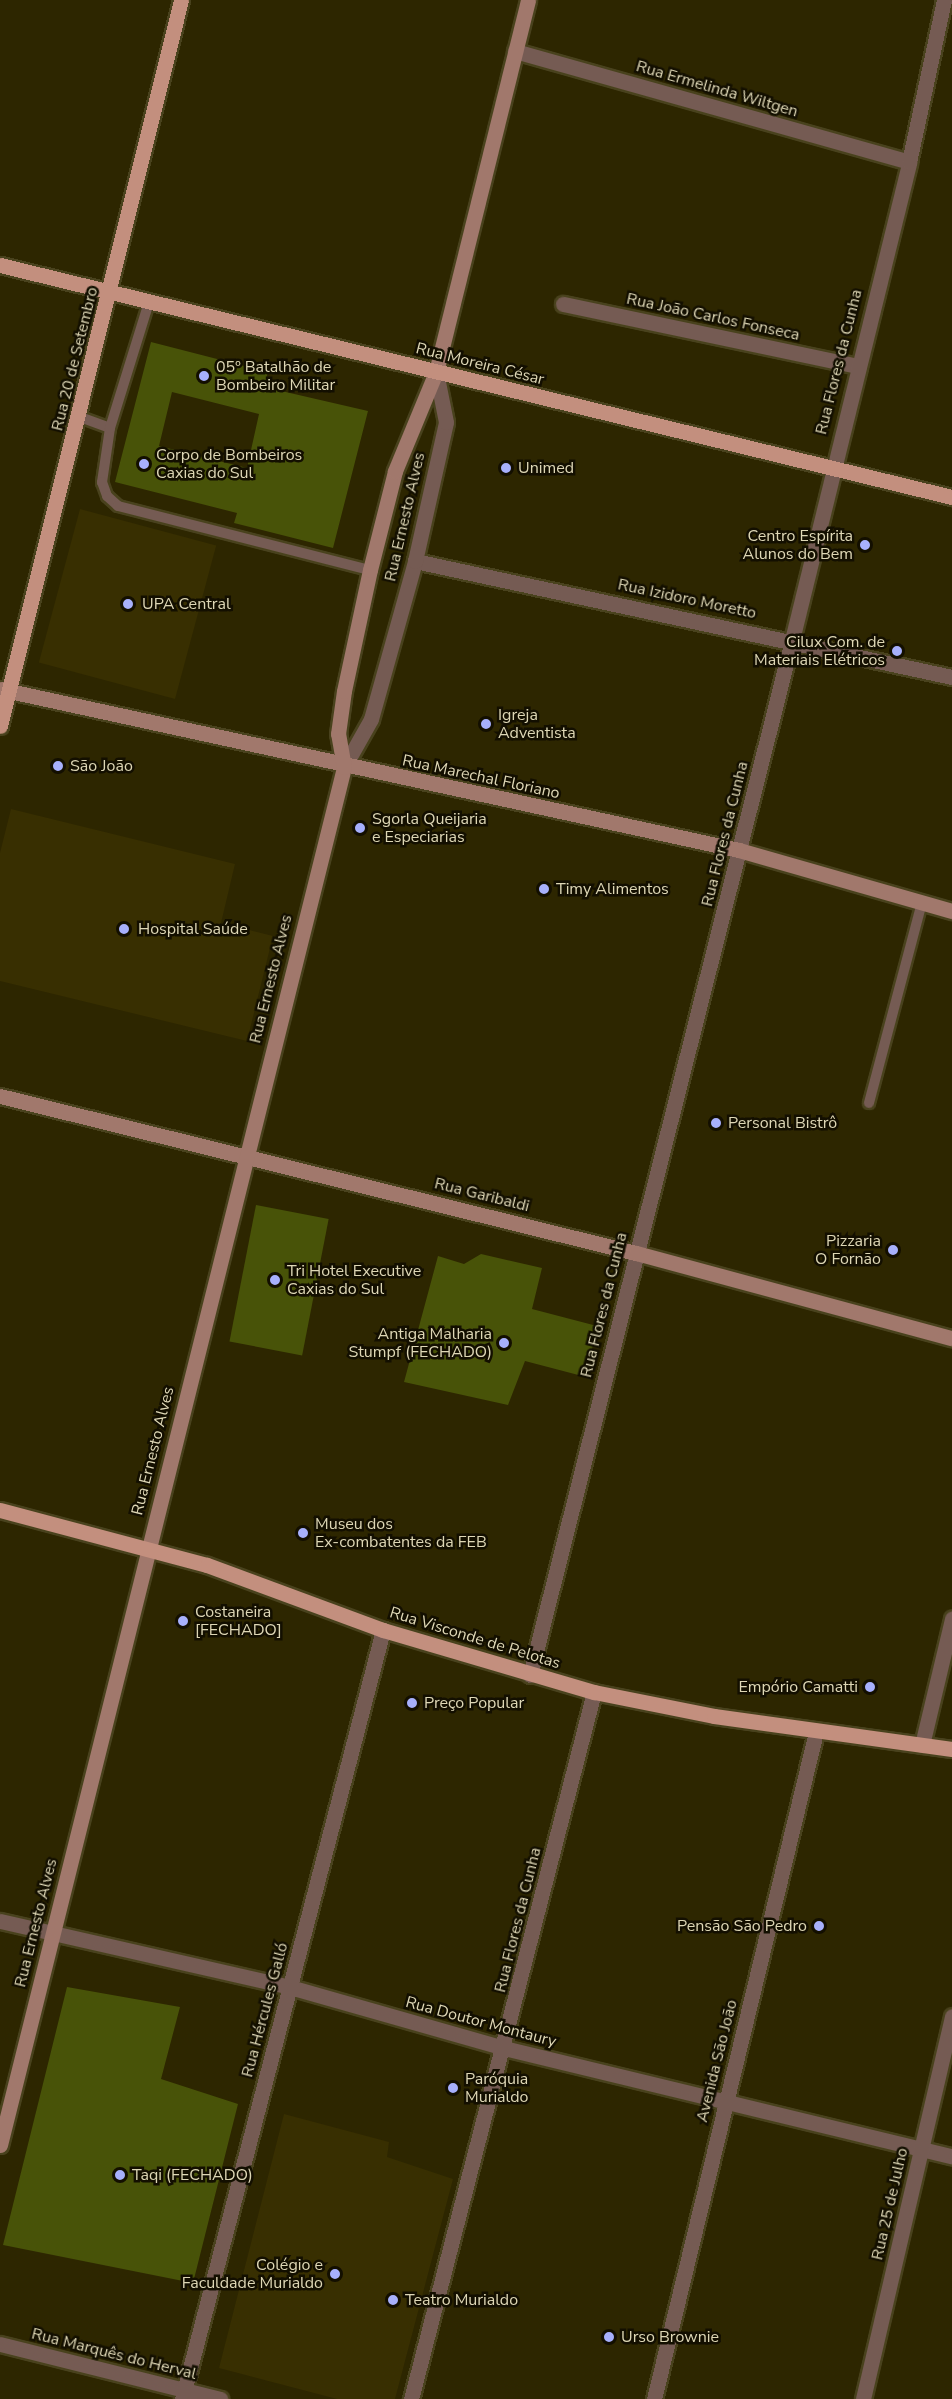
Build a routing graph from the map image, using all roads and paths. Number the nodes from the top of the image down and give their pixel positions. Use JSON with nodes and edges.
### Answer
{"nodes":[{"id":1,"x":181,"y":0,"type":"edge"},
{"id":2,"x":528,"y":0,"type":"edge"},
{"id":3,"x":944,"y":0,"type":"edge"},
{"id":4,"x":515,"y":51,"type":"junction"},
{"id":5,"x":909,"y":162,"type":"junction"},
{"id":6,"x":0,"y":265,"type":"edge"},
{"id":7,"x":110,"y":292,"type":"junction"},
{"id":8,"x":149,"y":302,"type":"junction"},
{"id":9,"x":563,"y":303,"type":"dead end"},
{"id":10,"x":856,"y":366,"type":"junction"},
{"id":11,"x":436,"y":372,"type":"junction"},
{"id":12,"x":80,"y":417,"type":"junction"},
{"id":13,"x":110,"y":428,"type":"junction"},
{"id":14,"x":831,"y":468,"type":"junction"},
{"id":15,"x":952,"y":497,"type":"edge"},
{"id":16,"x":415,"y":561,"type":"junction"},
{"id":17,"x":370,"y":570,"type":"junction"},
{"id":18,"x":792,"y":640,"type":"junction"},
{"id":19,"x":952,"y":677,"type":"edge"},
{"id":20,"x":4,"y":690,"type":"edge"},
{"id":21,"x":0,"y":726,"type":"edge"},
{"id":22,"x":344,"y":767,"type":"junction"},
{"id":23,"x":739,"y":850,"type":"junction"},
{"id":24,"x":922,"y":903,"type":"junction"},
{"id":25,"x":952,"y":911,"type":"edge"},
{"id":26,"x":0,"y":1096,"type":"edge"},
{"id":27,"x":869,"y":1103,"type":"dead end"},
{"id":28,"x":245,"y":1153,"type":"junction"},
{"id":29,"x":636,"y":1253,"type":"junction"},
{"id":30,"x":952,"y":1338,"type":"edge"},
{"id":31,"x":0,"y":1510,"type":"edge"},
{"id":32,"x":147,"y":1547,"type":"junction"},
{"id":33,"x":952,"y":1619,"type":"edge"},
{"id":34,"x":383,"y":1630,"type":"junction"},
{"id":35,"x":530,"y":1675,"type":"junction"},
{"id":36,"x":594,"y":1692,"type":"junction"},
{"id":37,"x":816,"y":1732,"type":"junction"},
{"id":38,"x":922,"y":1745,"type":"junction"},
{"id":39,"x":952,"y":1749,"type":"edge"},
{"id":40,"x":0,"y":1921,"type":"edge"},
{"id":41,"x":52,"y":1933,"type":"junction"},
{"id":42,"x":290,"y":1987,"type":"junction"},
{"id":43,"x":952,"y":2016,"type":"edge"},
{"id":44,"x":504,"y":2048,"type":"junction"},
{"id":45,"x":726,"y":2103,"type":"junction"},
{"id":46,"x":0,"y":2145,"type":"edge"},
{"id":47,"x":921,"y":2149,"type":"junction"},
{"id":48,"x":952,"y":2157,"type":"edge"},
{"id":49,"x":0,"y":2344,"type":"edge"},
{"id":50,"x":184,"y":2394,"type":"edge"},
{"id":51,"x":220,"y":2399,"type":"edge"},
{"id":52,"x":411,"y":2399,"type":"edge"},
{"id":53,"x":654,"y":2399,"type":"edge"},
{"id":54,"x":863,"y":2399,"type":"edge"}],
"edges":[{"from":1,"to":7,"type":"main road","name":"Rua 20 de Setembro"},
{"from":2,"to":4,"type":"street","name":"Rua Ernesto Alves"},
{"from":3,"to":5,"type":"street","name":"Rua Flores da Cunha"},
{"from":4,"to":5,"type":"street","name":"Rua Ermelinda Wiltgen"},
{"from":4,"to":11,"type":"street","name":"Rua Ernesto Alves"},
{"from":5,"to":10,"type":"street","name":"Rua Flores da Cunha"},
{"from":6,"to":7,"type":"main road","name":"Rua Moreira César"},
{"from":7,"to":8,"type":"main road","name":"Rua Moreira César"},
{"from":7,"to":12,"type":"main road","name":"Rua 20 de Setembro"},
{"from":8,"to":11,"type":"main road","name":"Rua Moreira César"},
{"from":8,"to":13,"type":"lane"},
{"from":9,"to":10,"type":"street","name":"Rua João Carlos Fonseca"},
{"from":10,"to":14,"type":"street","name":"Rua Flores da Cunha"},
{"from":11,"to":14,"type":"main road","name":"Rua Moreira César"},
{"from":11,"to":16,"type":"street","name":"Rua Ernesto Alves"},
{"from":11,"to":17,"type":"street","name":"Rua Ernesto Alves"},
{"from":12,"to":13,"type":"lane"},
{"from":12,"to":20,"type":"main road","name":"Rua 20 de Setembro"},
{"from":13,"to":17,"type":"lane"},
{"from":14,"to":15,"type":"main road","name":"Rua Moreira César"},
{"from":14,"to":18,"type":"street","name":"Rua Flores da Cunha"},
{"from":16,"to":18,"type":"street","name":"Rua Izidoro Moretto"},
{"from":16,"to":22,"type":"street","name":"Rua Ernesto Alves"},
{"from":17,"to":22,"type":"street","name":"Rua Ernesto Alves"},
{"from":18,"to":19,"type":"street","name":"Rua Izidoro Moretto"},
{"from":18,"to":23,"type":"street","name":"Rua Flores da Cunha"},
{"from":20,"to":21,"type":"main road","name":"Rua 20 de Setembro"},
{"from":20,"to":22,"type":"street","name":"Rua Marechal Floriano"},
{"from":22,"to":23,"type":"street","name":"Rua Marechal Floriano"},
{"from":22,"to":28,"type":"street","name":"Rua Ernesto Alves"},
{"from":23,"to":24,"type":"street","name":"Rua Marechal Floriano"},
{"from":23,"to":29,"type":"street","name":"Rua Flores da Cunha"},
{"from":24,"to":25,"type":"street","name":"Rua Marechal Floriano"},
{"from":24,"to":27,"type":"lane"},
{"from":26,"to":28,"type":"street","name":"Rua Garibaldi"},
{"from":28,"to":29,"type":"street","name":"Rua Garibaldi"},
{"from":28,"to":32,"type":"street","name":"Rua Ernesto Alves"},
{"from":29,"to":30,"type":"street","name":"Rua Garibaldi"},
{"from":29,"to":35,"type":"street","name":"Rua Flores da Cunha"},
{"from":31,"to":32,"type":"main road","name":"Rua Visconde de Pelotas"},
{"from":32,"to":34,"type":"main road","name":"Rua Visconde de Pelotas"},
{"from":32,"to":41,"type":"street","name":"Rua Ernesto Alves"},
{"from":33,"to":38,"type":"street"},
{"from":34,"to":35,"type":"main road","name":"Rua Visconde de Pelotas"},
{"from":34,"to":42,"type":"street","name":"Rua Hércules Galló"},
{"from":35,"to":36,"type":"main road","name":"Rua Visconde de Pelotas"},
{"from":36,"to":37,"type":"main road","name":"Rua Visconde de Pelotas"},
{"from":36,"to":44,"type":"street","name":"Rua Flores da Cunha"},
{"from":37,"to":38,"type":"main road","name":"Rua Visconde de Pelotas"},
{"from":37,"to":45,"type":"street","name":"Avenida São João"},
{"from":38,"to":39,"type":"main road","name":"Rua Visconde de Pelotas"},
{"from":40,"to":41,"type":"street","name":"Rua Doutor Montaury"},
{"from":41,"to":42,"type":"street","name":"Rua Doutor Montaury"},
{"from":41,"to":46,"type":"street","name":"Rua Ernesto Alves"},
{"from":42,"to":44,"type":"street","name":"Rua Doutor Montaury"},
{"from":42,"to":50,"type":"street","name":"Rua Hércules Galló"},
{"from":43,"to":47,"type":"street","name":"Rua 25 de Julho"},
{"from":44,"to":45,"type":"street","name":"Rua Doutor Montaury"},
{"from":44,"to":52,"type":"street","name":"Rua Flores da Cunha"},
{"from":45,"to":47,"type":"street","name":"Rua Doutor Montaury"},
{"from":45,"to":53,"type":"street","name":"Avenida São João"},
{"from":47,"to":48,"type":"street","name":"Rua Doutor Montaury"},
{"from":47,"to":54,"type":"street","name":"Rua 25 de Julho"},
{"from":49,"to":50,"type":"street","name":"Rua Marquês do Herval"},
{"from":50,"to":51,"type":"street","name":"Rua Marquês do Herval"}]}
